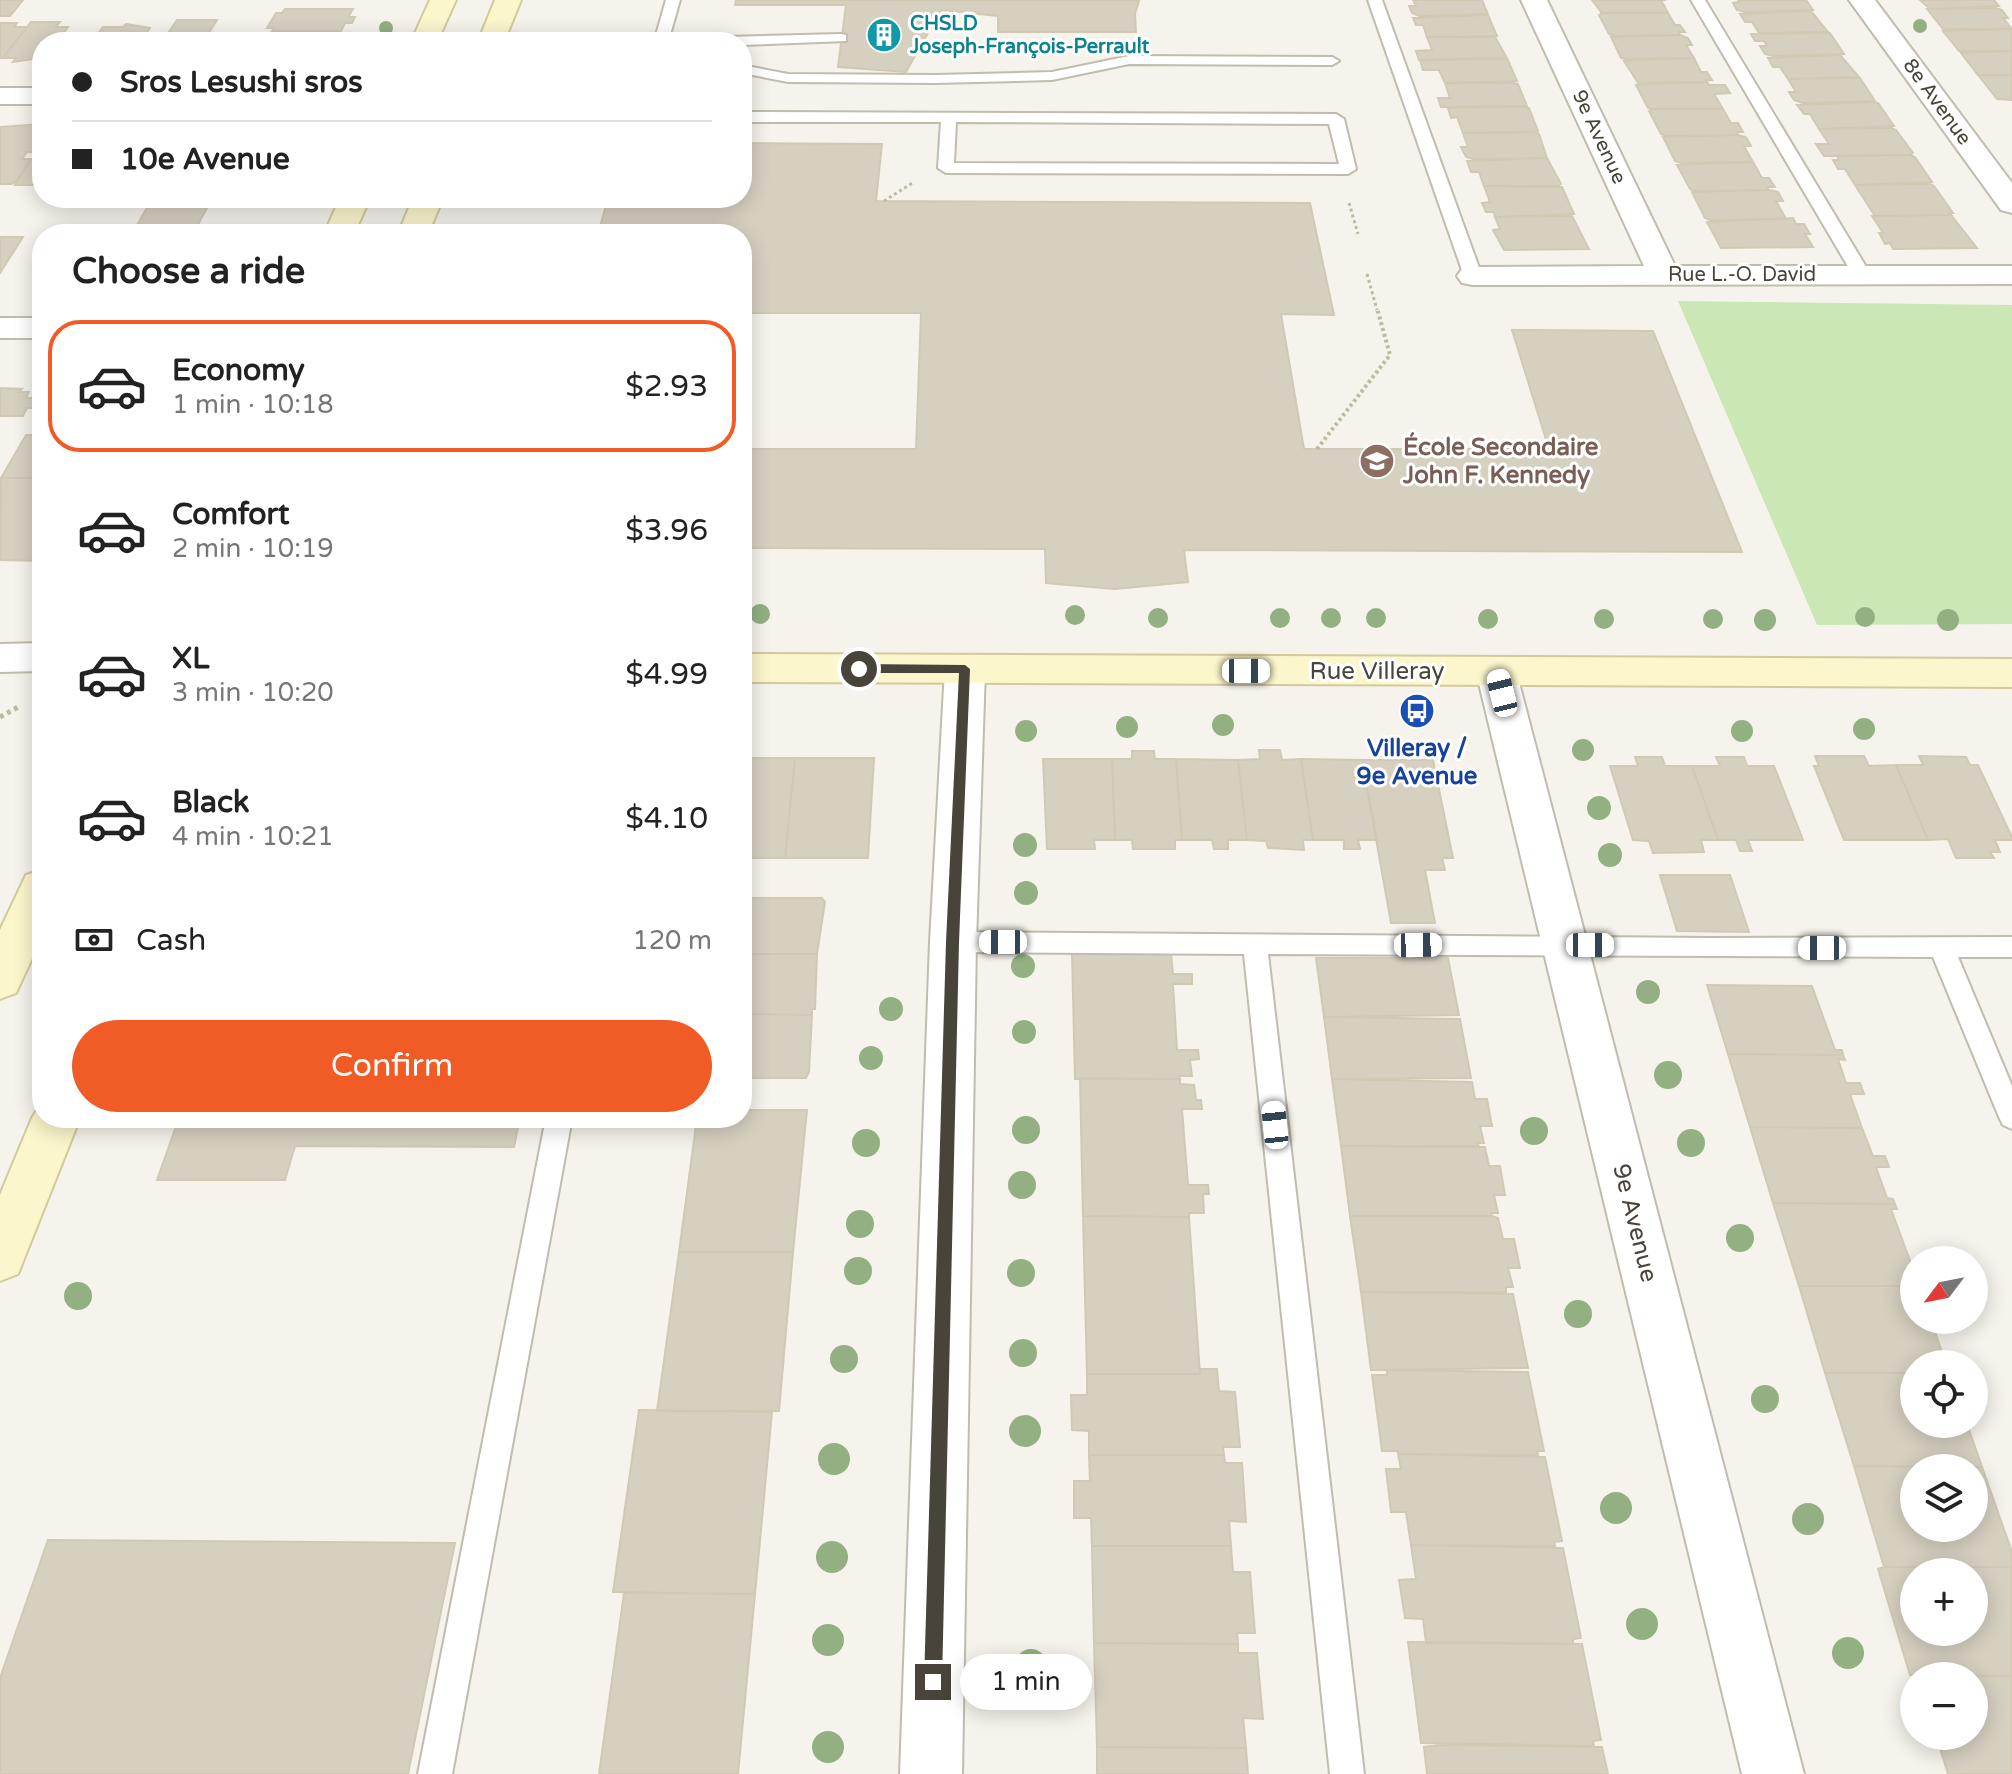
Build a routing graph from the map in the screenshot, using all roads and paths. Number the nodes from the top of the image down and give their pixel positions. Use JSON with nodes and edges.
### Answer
{"nodes":[{"id":1,"x":443,"y":0,"type":"edge"},
{"id":2,"x":508,"y":0,"type":"edge"},
{"id":3,"x":673,"y":0,"type":"edge"},
{"id":4,"x":1375,"y":0,"type":"edge"},
{"id":5,"x":1534,"y":0,"type":"edge"},
{"id":6,"x":1698,"y":0,"type":"edge"},
{"id":7,"x":1862,"y":0,"type":"edge"},
{"id":8,"x":429,"y":32,"type":"edge"},
{"id":9,"x":495,"y":32,"type":"edge"},
{"id":10,"x":664,"y":32,"type":"edge"},
{"id":11,"x":841,"y":38,"type":"dead end"},
{"id":12,"x":752,"y":40,"type":"edge"},
{"id":13,"x":1332,"y":61,"type":"dead end"},
{"id":14,"x":752,"y":71,"type":"edge"},
{"id":15,"x":0,"y":96,"type":"edge"},
{"id":16,"x":32,"y":96,"type":"edge"},
{"id":17,"x":752,"y":117,"type":"edge"},
{"id":18,"x":949,"y":118,"type":"junction"},
{"id":19,"x":918,"y":179,"type":"dead end"},
{"id":20,"x":884,"y":201,"type":"dead end"},
{"id":21,"x":2012,"y":204,"type":"edge"},
{"id":22,"x":1367,"y":274,"type":"dead end"},
{"id":23,"x":1664,"y":275,"type":"junction"},
{"id":24,"x":1862,"y":275,"type":"junction"},
{"id":25,"x":2012,"y":275,"type":"edge"},
{"id":26,"x":1473,"y":276,"type":"joint"},
{"id":27,"x":0,"y":328,"type":"edge"},
{"id":28,"x":32,"y":328,"type":"edge"},
{"id":29,"x":1317,"y":449,"type":"dead end"},
{"id":30,"x":32,"y":657,"type":"edge"},
{"id":31,"x":0,"y":658,"type":"edge"},
{"id":32,"x":752,"y":668,"type":"edge"},
{"id":33,"x":965,"y":669,"type":"junction"},
{"id":34,"x":1496,"y":671,"type":"junction"},
{"id":35,"x":2012,"y":673,"type":"edge"},
{"id":36,"x":32,"y":909,"type":"edge"},
{"id":37,"x":953,"y":942,"type":"junction"},
{"id":38,"x":1255,"y":945,"type":"junction"},
{"id":39,"x":1566,"y":945,"type":"junction"},
{"id":40,"x":1941,"y":947,"type":"junction"},
{"id":41,"x":2012,"y":947,"type":"edge"},
{"id":42,"x":0,"y":980,"type":"edge"},
{"id":43,"x":2012,"y":1117,"type":"edge"},
{"id":44,"x":52,"y":1128,"type":"edge"},
{"id":45,"x":557,"y":1128,"type":"edge"},
{"id":46,"x":0,"y":1257,"type":"edge"},
{"id":47,"x":435,"y":1774,"type":"edge"},
{"id":48,"x":931,"y":1774,"type":"edge"},
{"id":49,"x":1347,"y":1774,"type":"edge"},
{"id":50,"x":1773,"y":1774,"type":"edge"}],
"edges":[{"from":1,"to":8,"type":"street"},
{"from":2,"to":9,"type":"street"},
{"from":3,"to":10,"type":"lane"},
{"from":4,"to":26,"type":"lane"},
{"from":5,"to":23,"type":"street","name":"9e Avenue"},
{"from":6,"to":24,"type":"lane"},
{"from":7,"to":21,"type":"street","name":"8e Avenue"},
{"from":11,"to":12,"type":"lane"},
{"from":13,"to":14,"type":"lane"},
{"from":15,"to":16,"type":"street"},
{"from":17,"to":18,"type":"lane"},
{"from":18,"to":18,"type":"lane"},
{"from":19,"to":20,"type":"path"},
{"from":22,"to":29,"type":"path"},
{"from":23,"to":24,"type":"street","name":"Rue L.-O. David"},
{"from":23,"to":26,"type":"street","name":"Rue L.-O. David"},
{"from":24,"to":25,"type":"street","name":"Rue L.-O. David"},
{"from":27,"to":28,"type":"street"},
{"from":30,"to":31,"type":"street"},
{"from":32,"to":33,"type":"street","name":"Rue Villeray"},
{"from":33,"to":34,"type":"street","name":"Rue Villeray"},
{"from":33,"to":37,"type":"street"},
{"from":34,"to":35,"type":"street","name":"Rue Villeray"},
{"from":34,"to":39,"type":"street","name":"9e Avenue"},
{"from":36,"to":42,"type":"street"},
{"from":37,"to":38,"type":"lane"},
{"from":37,"to":48,"type":"street"},
{"from":38,"to":39,"type":"lane"},
{"from":38,"to":49,"type":"lane"},
{"from":39,"to":40,"type":"lane"},
{"from":39,"to":50,"type":"street","name":"9e Avenue"},
{"from":40,"to":41,"type":"lane"},
{"from":40,"to":43,"type":"lane"},
{"from":44,"to":46,"type":"street"},
{"from":45,"to":47,"type":"lane"}]}
